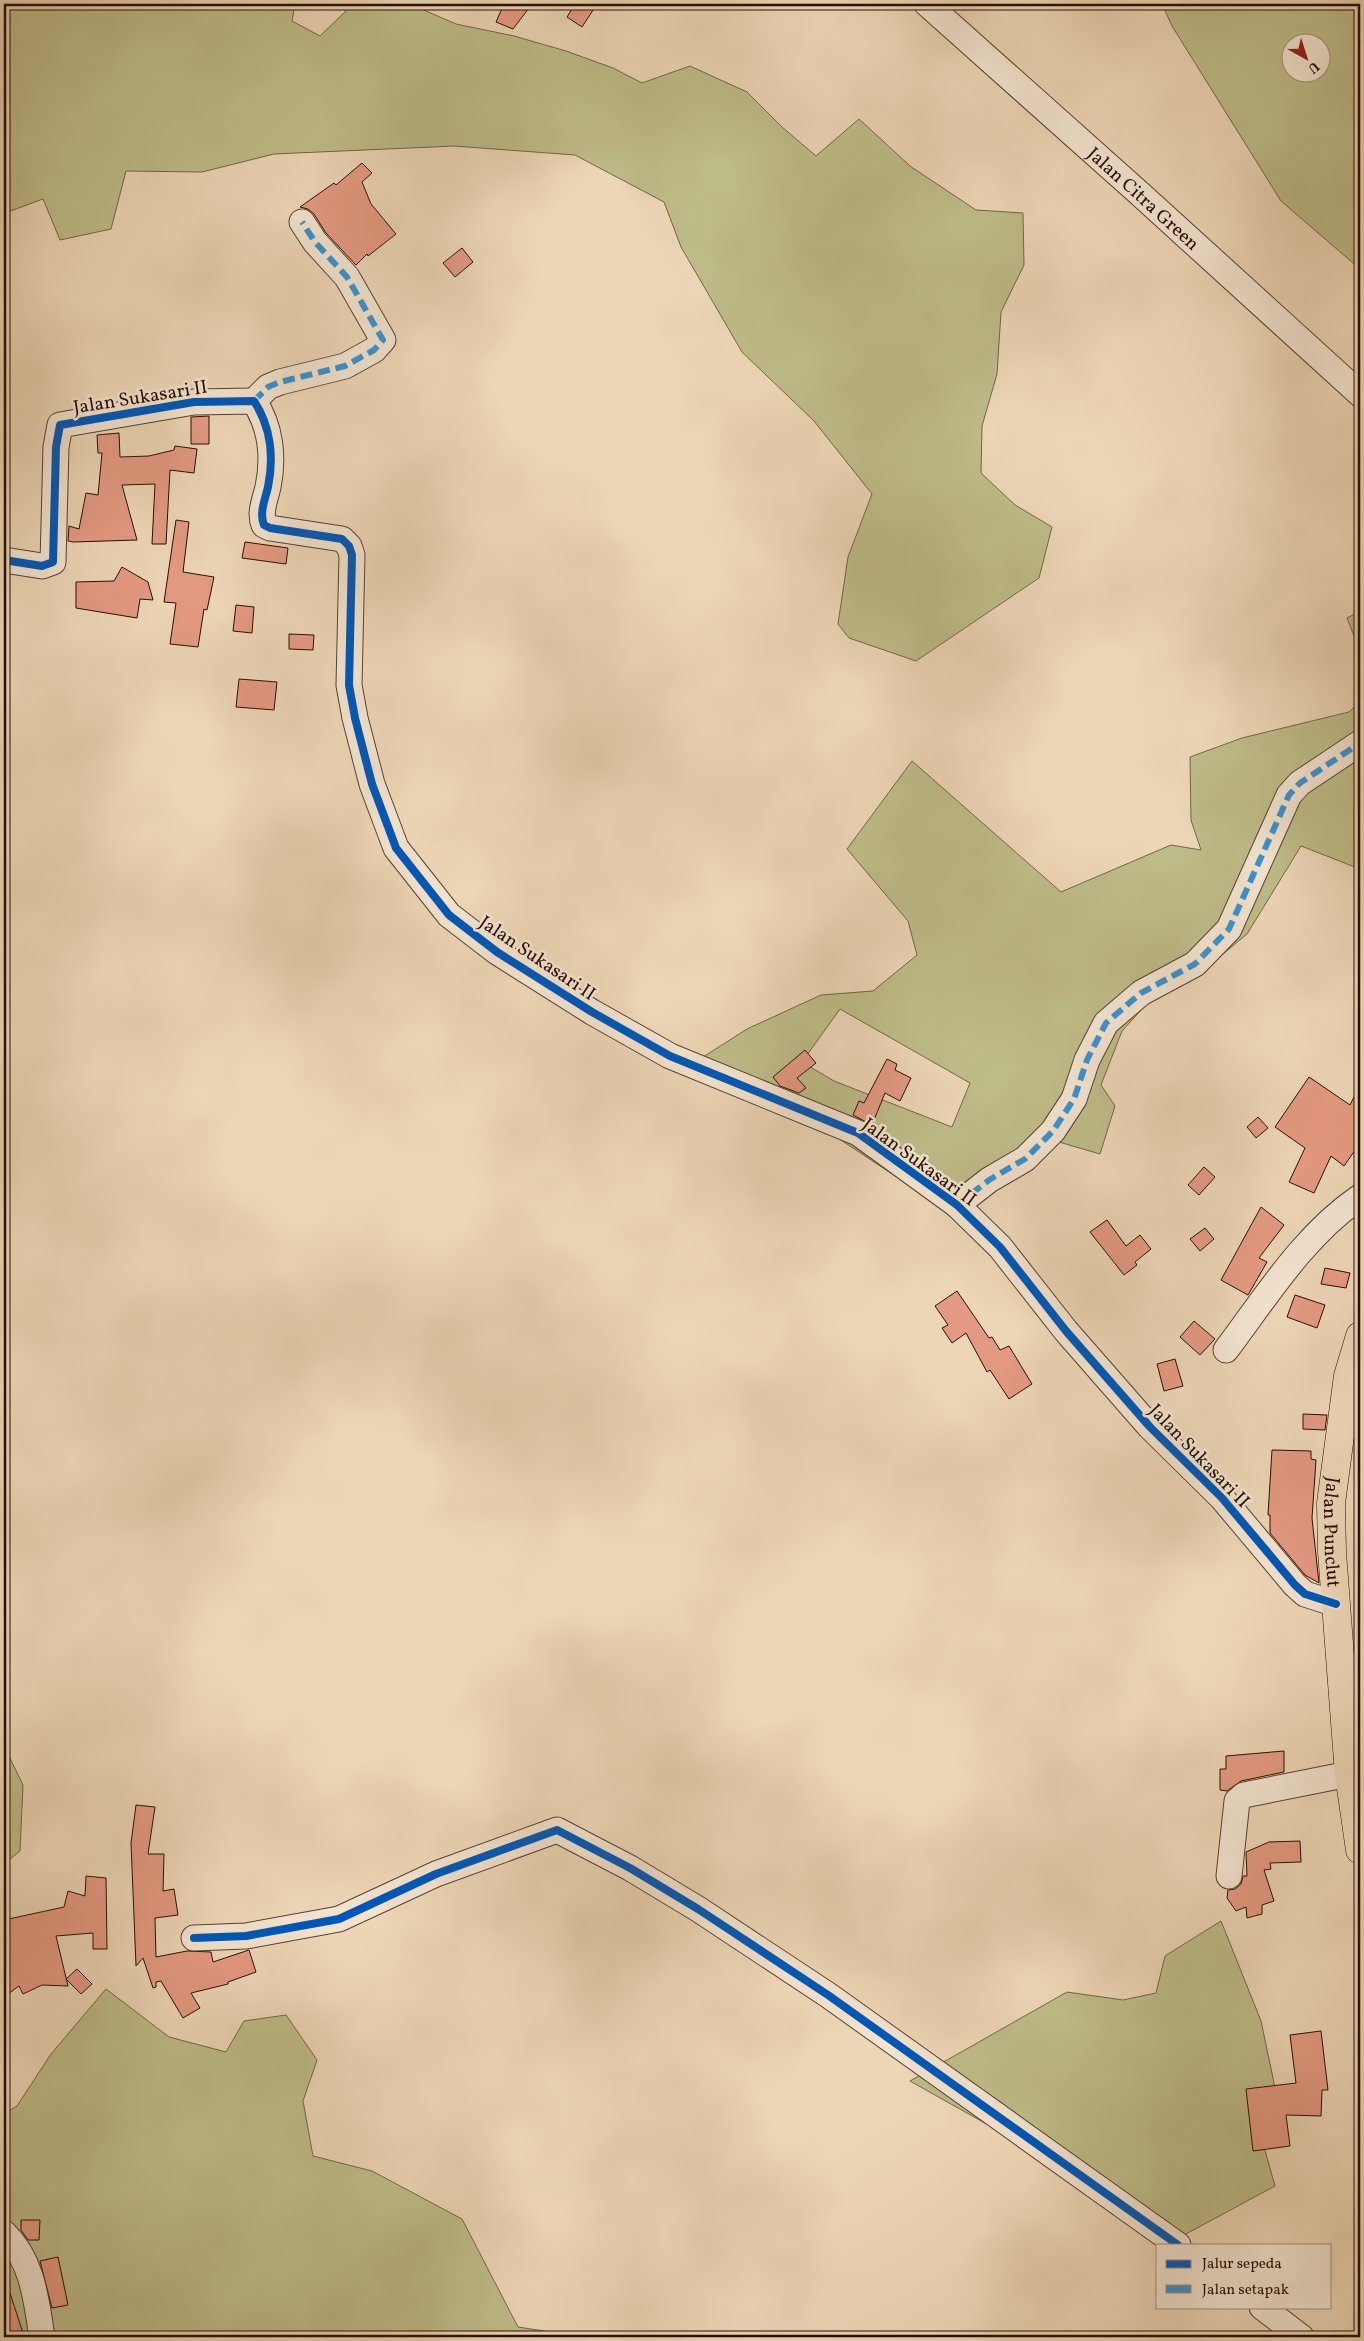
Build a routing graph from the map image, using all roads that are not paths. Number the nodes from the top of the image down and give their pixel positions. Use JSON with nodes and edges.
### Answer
{"nodes":[{"id":1,"x":927,"y":4,"type":"edge"},
{"id":2,"x":302,"y":222,"type":"dead end"},
{"id":3,"x":1360,"y":394,"type":"edge"},
{"id":4,"x":254,"y":401,"type":"junction"},
{"id":5,"x":4,"y":560,"type":"edge"},
{"id":6,"x":1360,"y":743,"type":"edge"},
{"id":7,"x":1360,"y":1198,"type":"edge"},
{"id":8,"x":957,"y":1205,"type":"junction"},
{"id":9,"x":1360,"y":1336,"type":"edge"},
{"id":10,"x":1226,"y":1350,"type":"dead end"},
{"id":11,"x":1336,"y":1604,"type":"junction"},
{"id":12,"x":1349,"y":1774,"type":"junction"},
{"id":13,"x":1360,"y":1850,"type":"edge"},
{"id":14,"x":1229,"y":1876,"type":"dead end"},
{"id":15,"x":194,"y":1938,"type":"dead end"},
{"id":16,"x":4,"y":2232,"type":"edge"},
{"id":17,"x":1177,"y":2244,"type":"edge"},
{"id":18,"x":1263,"y":2308,"type":"edge"},
{"id":19,"x":42,"y":2337,"type":"edge"},
{"id":20,"x":1301,"y":2337,"type":"edge"}],
"edges":[{"from":1,"to":3,"type":"street","name":"Jalan Citra Green"},
{"from":2,"to":4,"type":"street"},
{"from":4,"to":5,"type":"street","name":"Jalan Sukasari II"},
{"from":4,"to":8,"type":"street","name":"Jalan Sukasari II"},
{"from":6,"to":8,"type":"street"},
{"from":7,"to":10,"type":"street"},
{"from":8,"to":11,"type":"street","name":"Jalan Sukasari II"},
{"from":9,"to":11,"type":"main road","name":"Jalan Punclut"},
{"from":11,"to":12,"type":"main road","name":"Jalan Punclut"},
{"from":12,"to":13,"type":"main road","name":"Jalan Punclut"},
{"from":12,"to":14,"type":"street"},
{"from":15,"to":17,"type":"street"},
{"from":16,"to":19,"type":"street"},
{"from":18,"to":20,"type":"street"}]}
